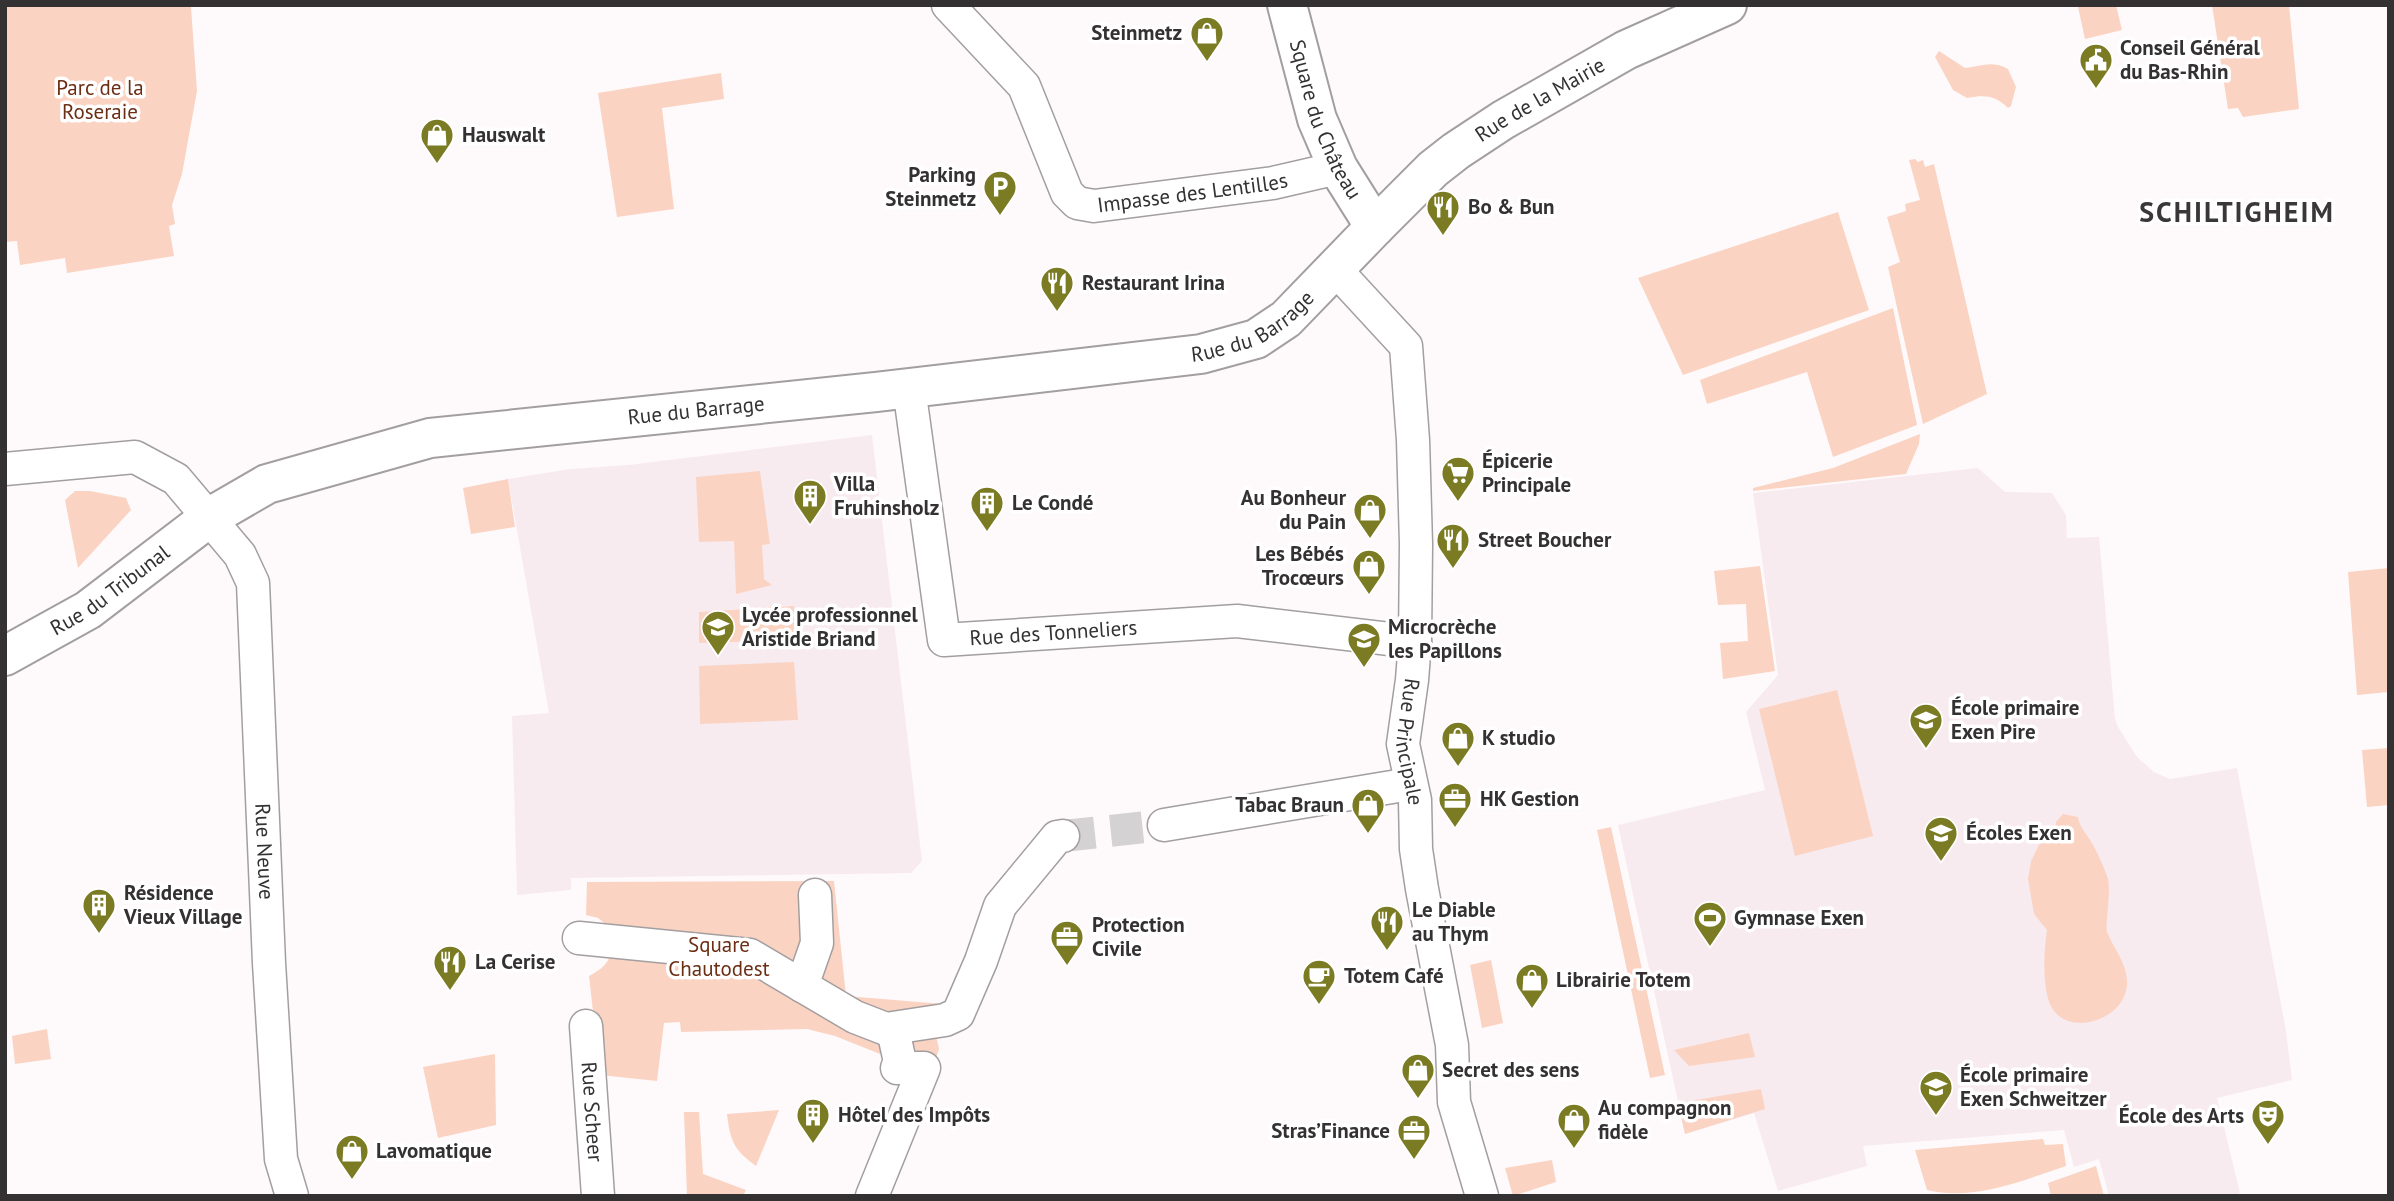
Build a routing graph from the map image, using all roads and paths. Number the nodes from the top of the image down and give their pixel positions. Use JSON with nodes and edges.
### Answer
{"nodes":[{"id":1,"x":948,"y":5,"type":"edge"},
{"id":2,"x":1287,"y":5,"type":"edge"},
{"id":3,"x":1727,"y":5,"type":"edge"},
{"id":4,"x":1338,"y":168,"type":"junction"},
{"id":5,"x":1375,"y":227,"type":"junction"},
{"id":6,"x":1335,"y":269,"type":"junction"},
{"id":7,"x":909,"y":388,"type":"junction"},
{"id":8,"x":5,"y":469,"type":"edge"},
{"id":9,"x":211,"y":517,"type":"junction"},
{"id":10,"x":1415,"y":642,"type":"junction"},
{"id":11,"x":5,"y":656,"type":"edge"},
{"id":12,"x":1410,"y":784,"type":"junction"},
{"id":13,"x":1164,"y":825,"type":"tunnel mouth"},
{"id":14,"x":1063,"y":836,"type":"tunnel mouth"},
{"id":15,"x":815,"y":895,"type":"dead end"},
{"id":16,"x":579,"y":938,"type":"dead end"},
{"id":17,"x":802,"y":986,"type":"junction"},
{"id":18,"x":586,"y":1026,"type":"dead end"},
{"id":19,"x":894,"y":1030,"type":"junction"},
{"id":20,"x":1475,"y":1195,"type":"edge"},
{"id":21,"x":292,"y":1196,"type":"edge"},
{"id":22,"x":598,"y":1196,"type":"edge"},
{"id":23,"x":872,"y":1196,"type":"edge"}],
"edges":[{"from":1,"to":4,"type":"street","name":"Impasse des Lentilles"},
{"from":2,"to":4,"type":"street","name":"Square du Château"},
{"from":3,"to":5,"type":"street","name":"Rue de la Mairie"},
{"from":4,"to":5,"type":"street","name":"Square du Château"},
{"from":5,"to":6,"type":"street","name":"Rue du Barrage"},
{"from":6,"to":7,"type":"street","name":"Rue du Barrage"},
{"from":6,"to":10,"type":"street","name":"Rue Principale"},
{"from":7,"to":9,"type":"street","name":"Rue du Barrage"},
{"from":7,"to":10,"type":"street","name":"Rue des Tonneliers"},
{"from":8,"to":9,"type":"street"},
{"from":9,"to":11,"type":"street","name":"Rue du Tribunal"},
{"from":9,"to":21,"type":"street","name":"Rue Neuve"},
{"from":10,"to":12,"type":"street","name":"Rue Principale"},
{"from":12,"to":13,"type":"street"},
{"from":12,"to":20,"type":"street","name":"Rue Principale"},
{"from":14,"to":19,"type":"street"},
{"from":15,"to":17,"type":"street"},
{"from":16,"to":17,"type":"street"},
{"from":17,"to":19,"type":"street"},
{"from":18,"to":22,"type":"street","name":"Rue Scheer"},
{"from":19,"to":23,"type":"street"}]}
